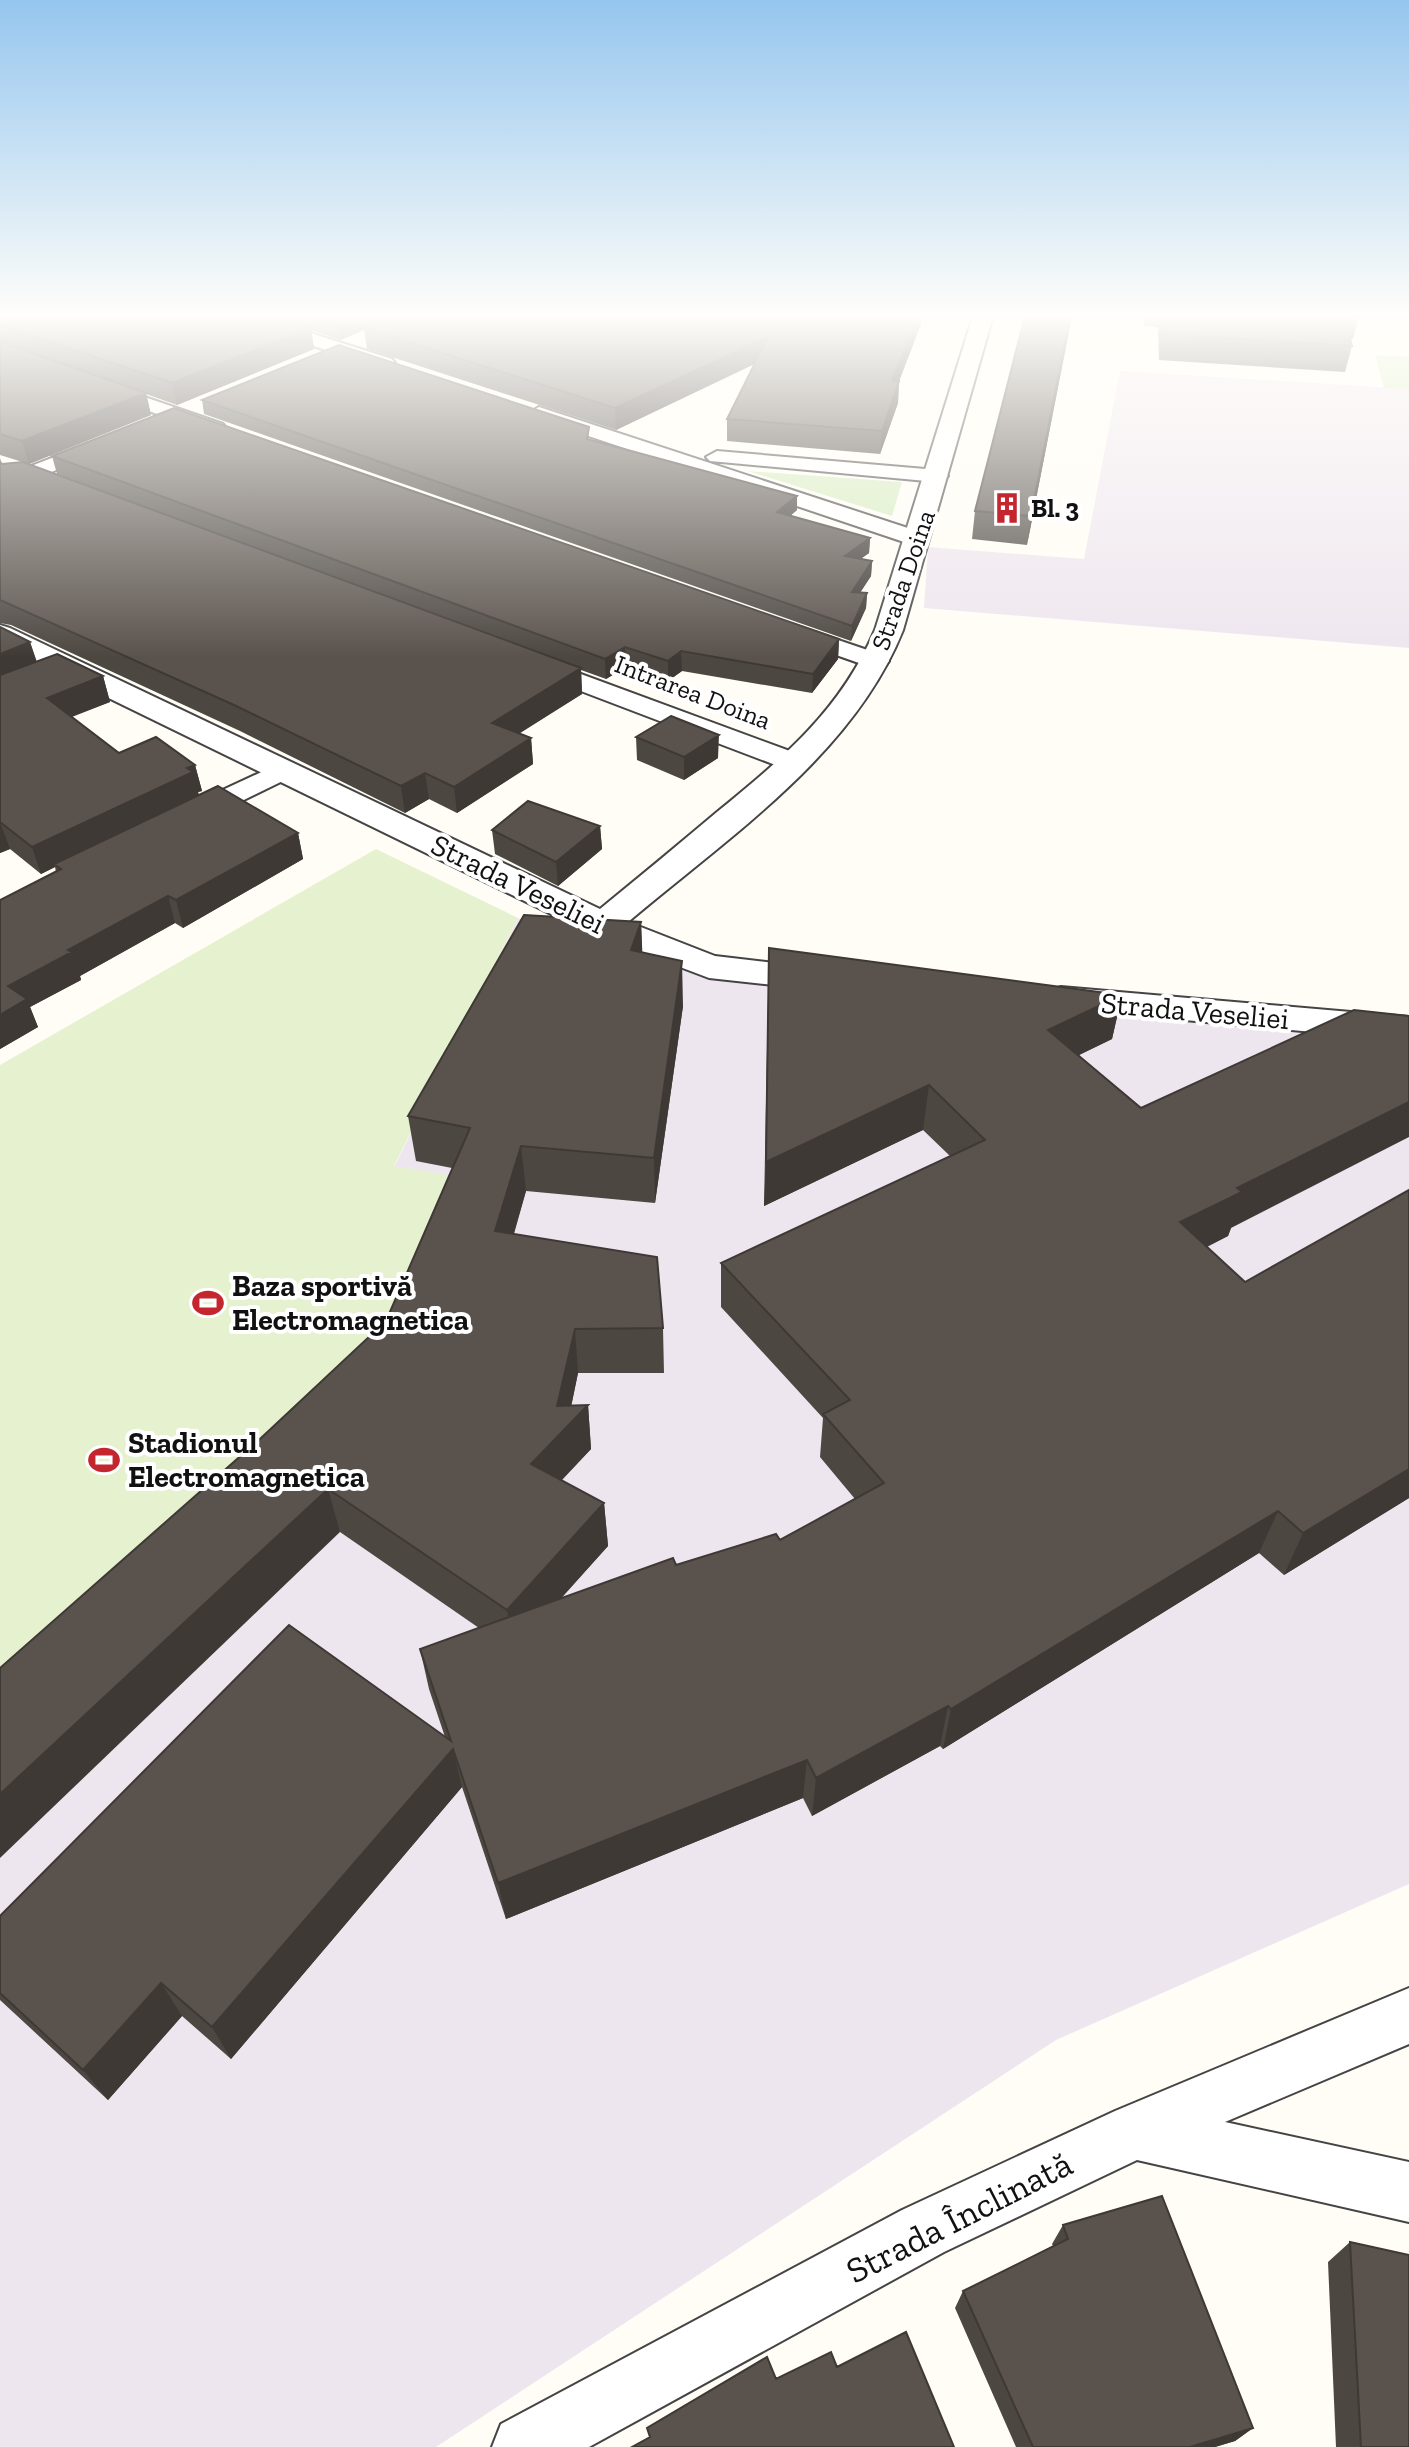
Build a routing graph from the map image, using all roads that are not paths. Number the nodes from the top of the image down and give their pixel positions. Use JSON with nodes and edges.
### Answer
{"nodes":[{"id":1,"x":220,"y":430,"type":"edge"},
{"id":2,"x":590,"y":430,"type":"edge"},
{"id":3,"x":950,"y":430,"type":"edge"},
{"id":4,"x":237,"y":436,"type":"edge"},
{"id":5,"x":118,"y":438,"type":"edge"},
{"id":6,"x":657,"y":452,"type":"junction"},
{"id":7,"x":0,"y":463,"type":"edge"},
{"id":8,"x":30,"y":474,"type":"junction"},
{"id":9,"x":937,"y":476,"type":"junction"},
{"id":10,"x":57,"y":484,"type":"edge"},
{"id":11,"x":0,"y":486,"type":"edge"},
{"id":12,"x":918,"y":539,"type":"junction"},
{"id":13,"x":772,"y":625,"type":"edge"},
{"id":14,"x":0,"y":634,"type":"edge"},
{"id":15,"x":515,"y":657,"type":"edge"},
{"id":16,"x":876,"y":661,"type":"junction"},
{"id":17,"x":67,"y":667,"type":"junction"},
{"id":18,"x":32,"y":681,"type":"edge"},
{"id":19,"x":796,"y":763,"type":"junction"},
{"id":20,"x":283,"y":770,"type":"junction"},
{"id":21,"x":160,"y":830,"type":"edge"},
{"id":22,"x":603,"y":925,"type":"junction"},
{"id":23,"x":863,"y":982,"type":"edge"},
{"id":24,"x":1035,"y":997,"type":"edge"},
{"id":25,"x":1409,"y":1029,"type":"edge"},
{"id":26,"x":1409,"y":2016,"type":"edge"},
{"id":27,"x":1135,"y":2131,"type":"junction"},
{"id":28,"x":1409,"y":2192,"type":"edge"},
{"id":29,"x":524,"y":2447,"type":"edge"}],
"edges":[{"from":1,"to":4,"type":"street"},
{"from":2,"to":6,"type":"street"},
{"from":3,"to":9,"type":"street","name":"Strada Doina"},
{"from":5,"to":8,"type":"street"},
{"from":6,"to":9,"type":"street"},
{"from":6,"to":12,"type":"street"},
{"from":7,"to":8,"type":"street"},
{"from":8,"to":10,"type":"street"},
{"from":8,"to":11,"type":"street"},
{"from":9,"to":12,"type":"street","name":"Strada Doina"},
{"from":12,"to":16,"type":"street","name":"Strada Doina"},
{"from":13,"to":16,"type":"street"},
{"from":14,"to":17,"type":"street","name":"Strada Veseliei"},
{"from":15,"to":19,"type":"street","name":"Intrarea Doina"},
{"from":16,"to":19,"type":"street","name":"Strada Doina"},
{"from":17,"to":18,"type":"street"},
{"from":17,"to":20,"type":"street","name":"Strada Veseliei"},
{"from":19,"to":22,"type":"street","name":"Strada Doina"},
{"from":20,"to":21,"type":"street"},
{"from":20,"to":22,"type":"street","name":"Strada Veseliei"},
{"from":22,"to":23,"type":"street","name":"Strada Veseliei"},
{"from":24,"to":25,"type":"street","name":"Strada Veseliei"},
{"from":26,"to":27,"type":"street","name":"Strada Înclinată"},
{"from":27,"to":28,"type":"street"},
{"from":27,"to":29,"type":"street","name":"Strada Înclinată"}]}
